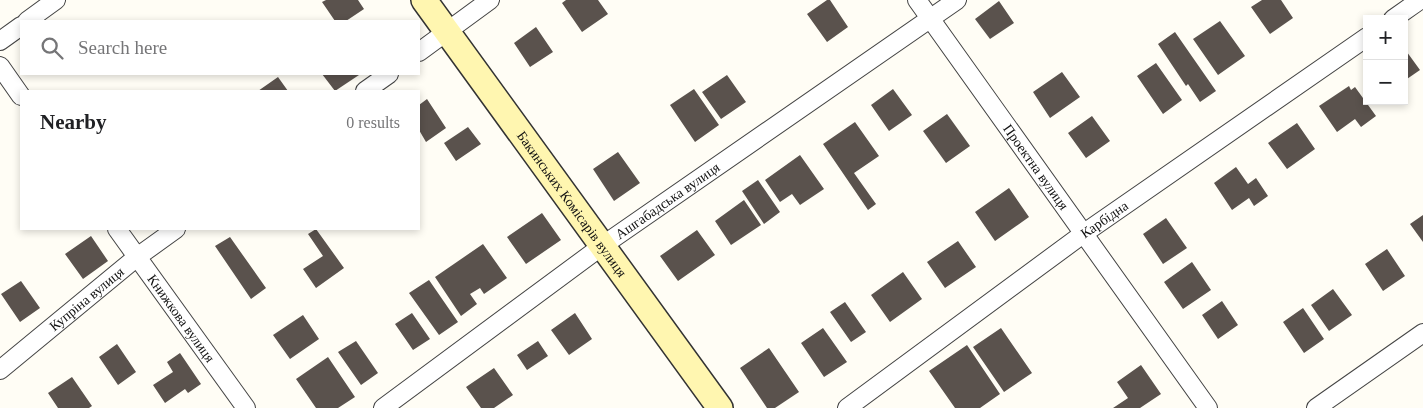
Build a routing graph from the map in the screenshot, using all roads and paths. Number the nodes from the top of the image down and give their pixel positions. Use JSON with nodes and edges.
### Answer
{"nodes":[{"id":1,"x":56,"y":0,"type":"edge"},
{"id":2,"x":424,"y":0,"type":"edge"},
{"id":3,"x":490,"y":0,"type":"edge"},
{"id":4,"x":917,"y":0,"type":"edge"},
{"id":5,"x":958,"y":0,"type":"edge"},
{"id":6,"x":1420,"y":0,"type":"edge"},
{"id":7,"x":1399,"y":15,"type":"edge"},
{"id":8,"x":931,"y":19,"type":"junction"},
{"id":9,"x":28,"y":20,"type":"edge"},
{"id":10,"x":20,"y":27,"type":"edge"},
{"id":11,"x":447,"y":32,"type":"junction"},
{"id":12,"x":1363,"y":40,"type":"edge"},
{"id":13,"x":0,"y":41,"type":"edge"},
{"id":14,"x":420,"y":51,"type":"edge"},
{"id":15,"x":0,"y":66,"type":"edge"},
{"id":16,"x":388,"y":75,"type":"edge"},
{"id":17,"x":366,"y":90,"type":"edge"},
{"id":18,"x":20,"y":95,"type":"edge"},
{"id":19,"x":118,"y":230,"type":"edge"},
{"id":20,"x":175,"y":230,"type":"edge"},
{"id":21,"x":1083,"y":234,"type":"junction"},
{"id":22,"x":602,"y":246,"type":"junction"},
{"id":23,"x":137,"y":257,"type":"junction"},
{"id":24,"x":1423,"y":332,"type":"edge"},
{"id":25,"x":0,"y":370,"type":"edge"},
{"id":26,"x":246,"y":408,"type":"edge"},
{"id":27,"x":383,"y":408,"type":"edge"},
{"id":28,"x":720,"y":408,"type":"edge"},
{"id":29,"x":847,"y":408,"type":"edge"},
{"id":30,"x":1208,"y":408,"type":"edge"},
{"id":31,"x":1316,"y":408,"type":"edge"}],
"edges":[{"from":1,"to":9,"type":"street"},
{"from":2,"to":11,"type":"street","name":"Бакинських Комісарів вулиця"},
{"from":3,"to":11,"type":"street"},
{"from":4,"to":8,"type":"street","name":"Проектна вулиця"},
{"from":5,"to":8,"type":"street","name":"Ашгабадська вулиця"},
{"from":6,"to":7,"type":"street"},
{"from":8,"to":21,"type":"street","name":"Проектна вулиця"},
{"from":8,"to":22,"type":"street","name":"Ашгабадська вулиця"},
{"from":10,"to":13,"type":"street"},
{"from":11,"to":14,"type":"street"},
{"from":11,"to":22,"type":"street","name":"Бакинських Комісарів вулиця"},
{"from":12,"to":21,"type":"street","name":"Карбідна"},
{"from":15,"to":18,"type":"street"},
{"from":16,"to":17,"type":"street"},
{"from":19,"to":23,"type":"street","name":"Книжкова вулиця"},
{"from":20,"to":23,"type":"street","name":"Купріна вулиця"},
{"from":21,"to":29,"type":"street","name":"Карбідна"},
{"from":21,"to":30,"type":"street","name":"Проектна вулиця"},
{"from":22,"to":27,"type":"street","name":"Ашгабадська вулиця"},
{"from":22,"to":28,"type":"street","name":"Бакинських Комісарів вулиця"},
{"from":23,"to":25,"type":"street","name":"Купріна вулиця"},
{"from":23,"to":26,"type":"street","name":"Книжкова вулиця"},
{"from":24,"to":31,"type":"street"}]}
